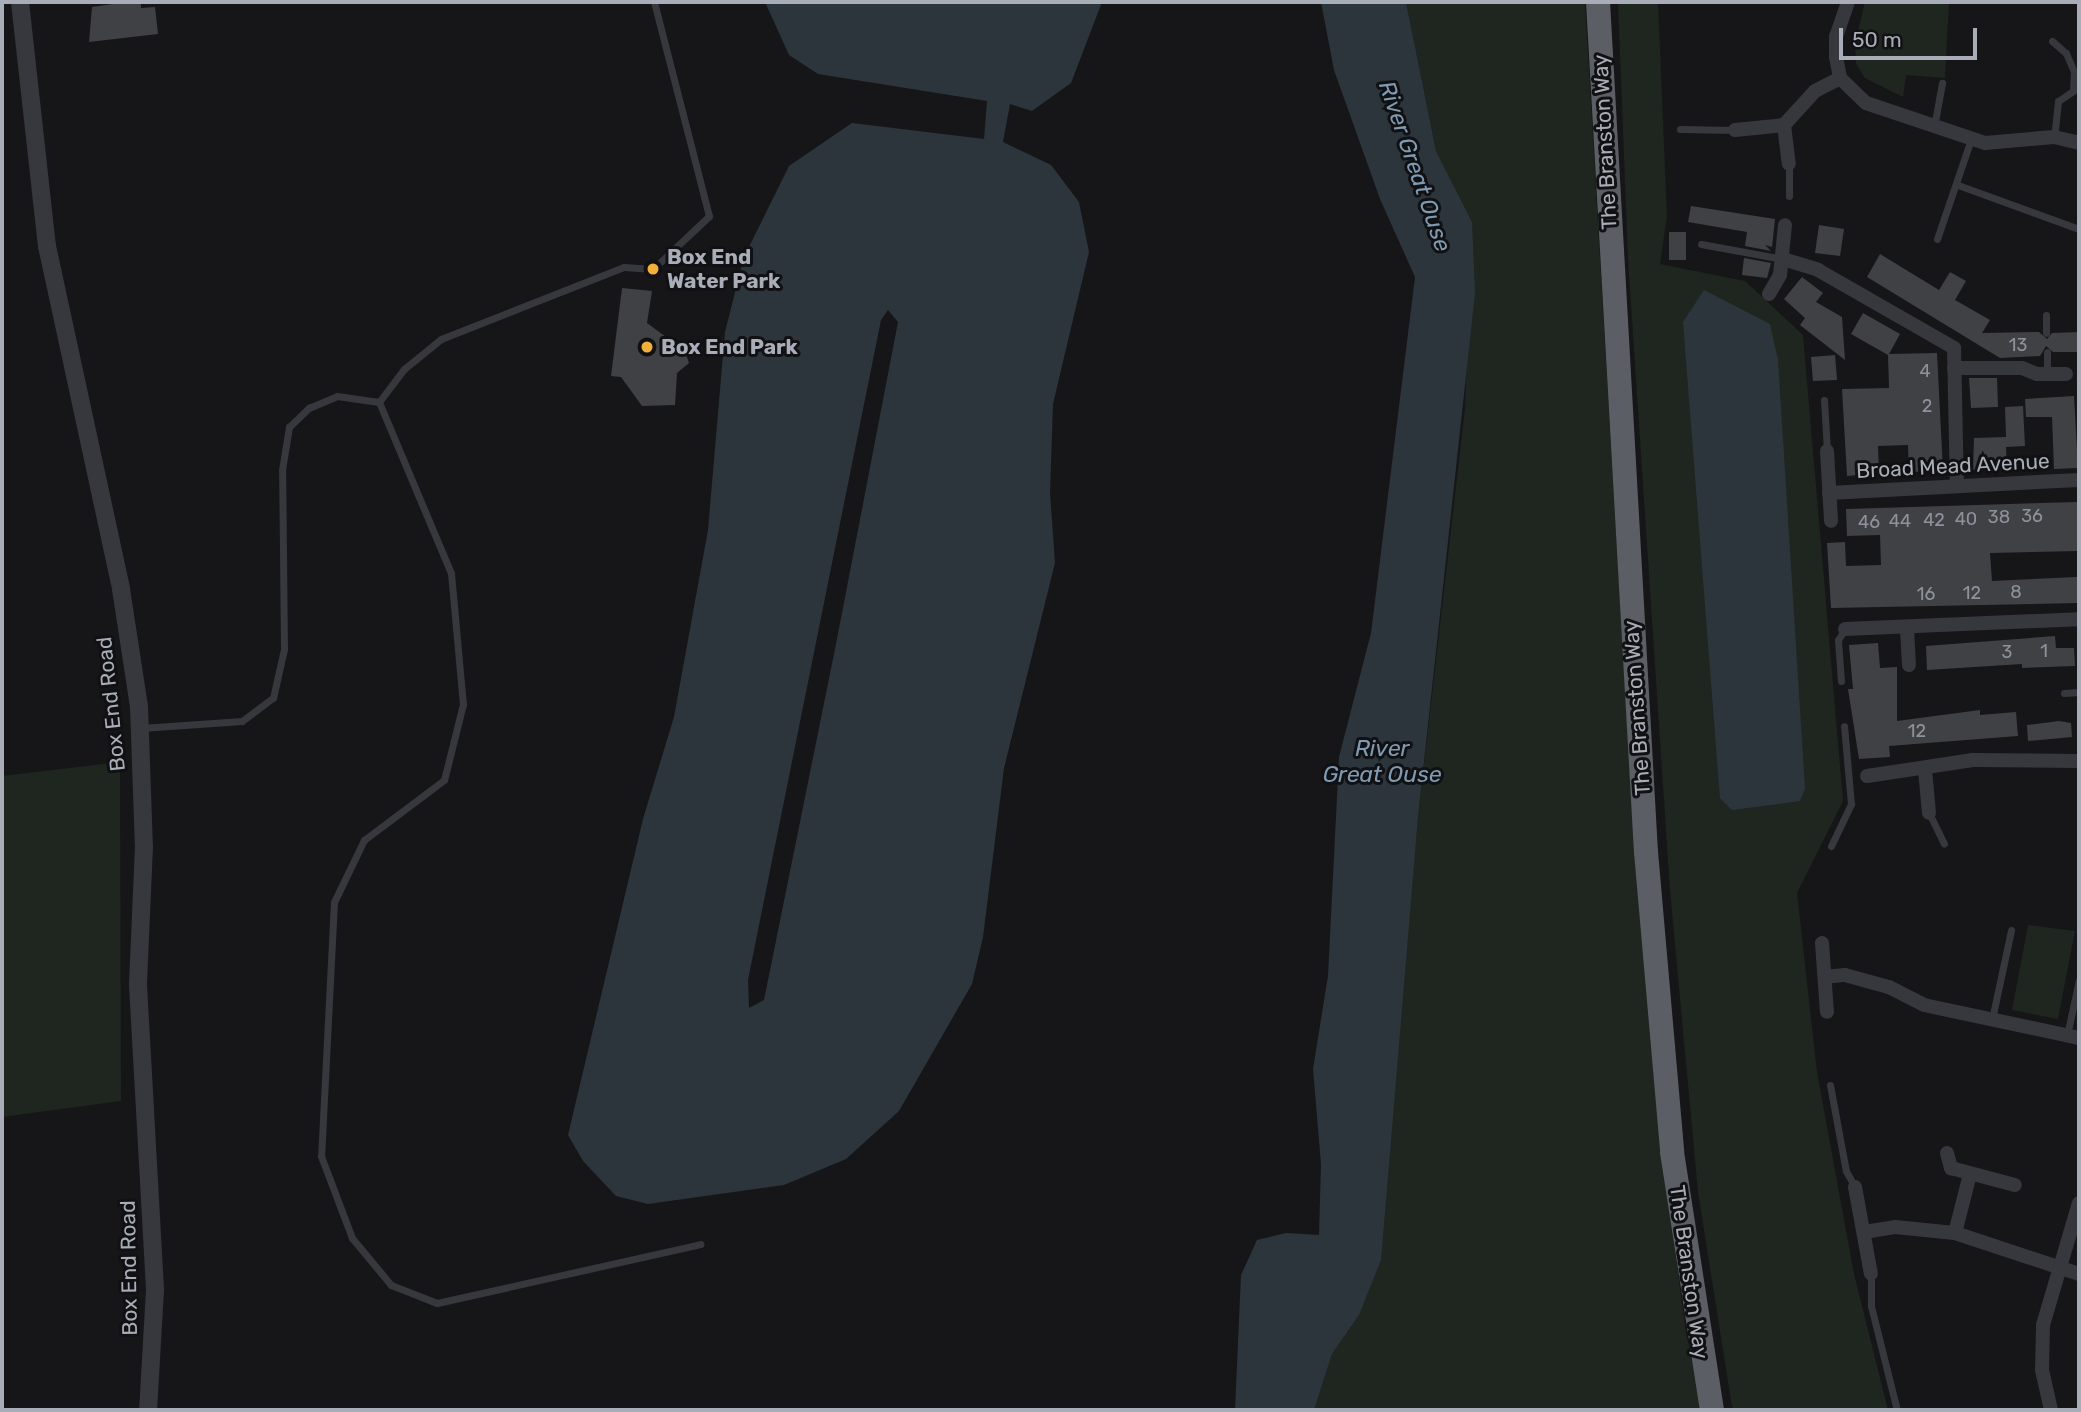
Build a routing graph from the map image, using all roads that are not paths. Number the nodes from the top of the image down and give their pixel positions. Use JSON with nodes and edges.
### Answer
{"nodes":[{"id":1,"x":20,"y":2,"type":"edge"},
{"id":2,"x":654,"y":2,"type":"edge"},
{"id":3,"x":1598,"y":2,"type":"edge"},
{"id":4,"x":1846,"y":2,"type":"edge"},
{"id":5,"x":2052,"y":41,"type":"dead end"},
{"id":6,"x":1840,"y":78,"type":"junction"},
{"id":7,"x":1942,"y":83,"type":"dead end"},
{"id":8,"x":1784,"y":125,"type":"junction"},
{"id":9,"x":1934,"y":127,"type":"junction"},
{"id":10,"x":1680,"y":129,"type":"dead end"},
{"id":11,"x":1735,"y":130,"type":"joint"},
{"id":12,"x":2054,"y":137,"type":"junction"},
{"id":13,"x":1971,"y":139,"type":"junction"},
{"id":14,"x":2079,"y":142,"type":"edge"},
{"id":15,"x":1789,"y":163,"type":"joint"},
{"id":16,"x":1958,"y":185,"type":"junction"},
{"id":17,"x":1789,"y":196,"type":"dead end"},
{"id":18,"x":1786,"y":225,"type":"dead end"},
{"id":19,"x":2079,"y":229,"type":"edge"},
{"id":20,"x":1937,"y":239,"type":"dead end"},
{"id":21,"x":1701,"y":244,"type":"dead end"},
{"id":22,"x":1783,"y":259,"type":"junction"},
{"id":23,"x":1769,"y":293,"type":"dead end"},
{"id":24,"x":2046,"y":315,"type":"dead end"},
{"id":25,"x":2046,"y":333,"type":"dead end"},
{"id":26,"x":2046,"y":352,"type":"dead end"},
{"id":27,"x":1954,"y":368,"type":"junction"},
{"id":28,"x":2066,"y":373,"type":"dead end"},
{"id":29,"x":2047,"y":374,"type":"junction"},
{"id":30,"x":1824,"y":400,"type":"dead end"},
{"id":31,"x":379,"y":402,"type":"junction"},
{"id":32,"x":1827,"y":452,"type":"joint"},
{"id":33,"x":2079,"y":481,"type":"edge"},
{"id":34,"x":1957,"y":486,"type":"junction"},
{"id":35,"x":1829,"y":493,"type":"junction"},
{"id":36,"x":1831,"y":521,"type":"dead end"},
{"id":37,"x":2079,"y":619,"type":"edge"},
{"id":38,"x":1907,"y":628,"type":"junction"},
{"id":39,"x":1845,"y":629,"type":"joint"},
{"id":40,"x":1909,"y":665,"type":"dead end"},
{"id":41,"x":1841,"y":681,"type":"dead end"},
{"id":42,"x":2079,"y":692,"type":"edge"},
{"id":43,"x":2064,"y":693,"type":"dead end"},
{"id":44,"x":1844,"y":726,"type":"dead end"},
{"id":45,"x":140,"y":728,"type":"junction"},
{"id":46,"x":2079,"y":761,"type":"edge"},
{"id":47,"x":1925,"y":770,"type":"junction"},
{"id":48,"x":1867,"y":776,"type":"joint"},
{"id":49,"x":1848,"y":778,"type":"junction"},
{"id":50,"x":1929,"y":813,"type":"joint"},
{"id":51,"x":1944,"y":845,"type":"dead end"},
{"id":52,"x":1831,"y":846,"type":"dead end"},
{"id":53,"x":2011,"y":930,"type":"dead end"},
{"id":54,"x":1822,"y":943,"type":"dead end"},
{"id":55,"x":1825,"y":976,"type":"junction"},
{"id":56,"x":2079,"y":980,"type":"edge"},
{"id":57,"x":1827,"y":1012,"type":"dead end"},
{"id":58,"x":1992,"y":1019,"type":"junction"},
{"id":59,"x":2073,"y":1037,"type":"edge"},
{"id":60,"x":1830,"y":1084,"type":"dead end"},
{"id":61,"x":1947,"y":1153,"type":"dead end"},
{"id":62,"x":1970,"y":1174,"type":"junction"},
{"id":63,"x":2015,"y":1185,"type":"dead end"},
{"id":64,"x":1855,"y":1187,"type":"joint"},
{"id":65,"x":2079,"y":1203,"type":"edge"},
{"id":66,"x":1864,"y":1232,"type":"junction"},
{"id":67,"x":1955,"y":1233,"type":"junction"},
{"id":68,"x":700,"y":1244,"type":"dead end"},
{"id":69,"x":2057,"y":1266,"type":"junction"},
{"id":70,"x":1871,"y":1274,"type":"joint"},
{"id":71,"x":2079,"y":1274,"type":"edge"},
{"id":72,"x":148,"y":1410,"type":"edge"},
{"id":73,"x":1712,"y":1410,"type":"edge"},
{"id":74,"x":1897,"y":1410,"type":"edge"},
{"id":75,"x":2051,"y":1410,"type":"edge"}],
"edges":[{"from":1,"to":45,"type":"street","name":"Box End Road"},
{"from":2,"to":31,"type":"lane"},
{"from":3,"to":73,"type":"highway","name":"The Branston Way"},
{"from":4,"to":6,"type":"street"},
{"from":5,"to":12,"type":"lane"},
{"from":6,"to":8,"type":"street"},
{"from":6,"to":9,"type":"street"},
{"from":7,"to":9,"type":"lane"},
{"from":8,"to":11,"type":"street"},
{"from":8,"to":15,"type":"street"},
{"from":9,"to":13,"type":"street"},
{"from":10,"to":11,"type":"lane"},
{"from":12,"to":13,"type":"street"},
{"from":12,"to":14,"type":"street"},
{"from":13,"to":16,"type":"lane"},
{"from":15,"to":17,"type":"lane"},
{"from":16,"to":19,"type":"lane"},
{"from":16,"to":20,"type":"lane"},
{"from":18,"to":22,"type":"street"},
{"from":21,"to":22,"type":"lane"},
{"from":22,"to":23,"type":"street"},
{"from":22,"to":27,"type":"street"},
{"from":24,"to":25,"type":"lane"},
{"from":26,"to":29,"type":"lane"},
{"from":27,"to":29,"type":"street"},
{"from":27,"to":34,"type":"street"},
{"from":28,"to":29,"type":"street"},
{"from":30,"to":32,"type":"lane","name":"Broad Mead Avenue"},
{"from":31,"to":45,"type":"lane"},
{"from":31,"to":68,"type":"lane"},
{"from":32,"to":35,"type":"street","name":"Broad Mead Avenue"},
{"from":33,"to":34,"type":"street","name":"Broad Mead Avenue"},
{"from":34,"to":35,"type":"street","name":"Broad Mead Avenue"},
{"from":35,"to":36,"type":"street","name":"Broad Mead Avenue"},
{"from":37,"to":38,"type":"street"},
{"from":38,"to":39,"type":"street"},
{"from":38,"to":40,"type":"street"},
{"from":39,"to":41,"type":"lane"},
{"from":42,"to":43,"type":"lane"},
{"from":44,"to":49,"type":"lane"},
{"from":45,"to":72,"type":"street","name":"Box End Road"},
{"from":46,"to":47,"type":"street"},
{"from":47,"to":48,"type":"street"},
{"from":47,"to":50,"type":"street"},
{"from":48,"to":49,"type":"lane"},
{"from":49,"to":52,"type":"lane"},
{"from":50,"to":51,"type":"lane"},
{"from":53,"to":58,"type":"lane"},
{"from":54,"to":55,"type":"street"},
{"from":55,"to":57,"type":"street"},
{"from":55,"to":58,"type":"street"},
{"from":56,"to":59,"type":"lane"},
{"from":58,"to":59,"type":"street"},
{"from":60,"to":64,"type":"lane"},
{"from":61,"to":62,"type":"street"},
{"from":62,"to":63,"type":"street"},
{"from":62,"to":67,"type":"street"},
{"from":64,"to":66,"type":"street"},
{"from":65,"to":69,"type":"street"},
{"from":66,"to":67,"type":"street"},
{"from":66,"to":70,"type":"street"},
{"from":67,"to":69,"type":"street"},
{"from":69,"to":71,"type":"street"},
{"from":69,"to":75,"type":"street"},
{"from":70,"to":74,"type":"lane"}]}
